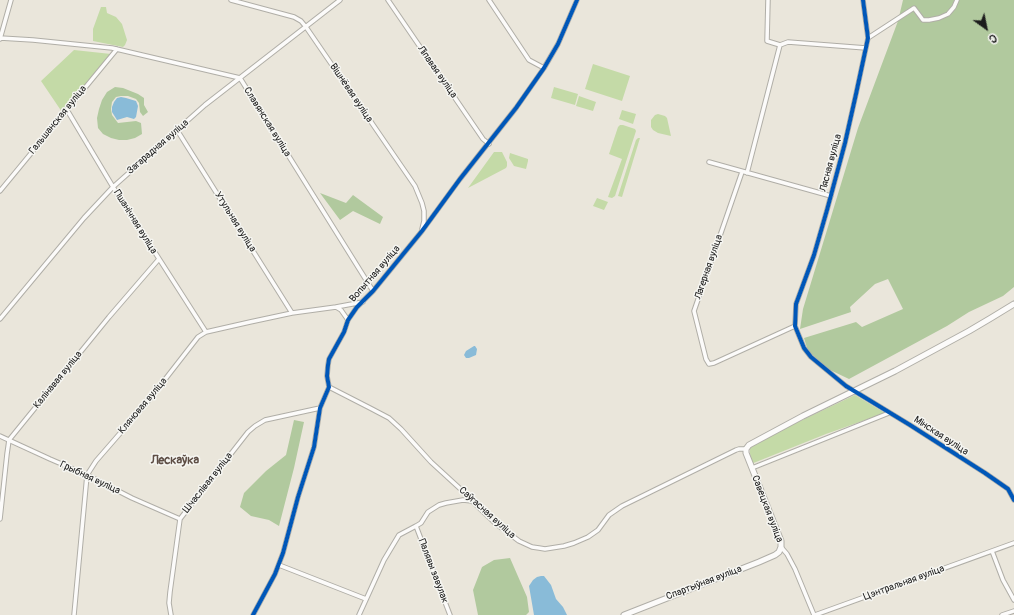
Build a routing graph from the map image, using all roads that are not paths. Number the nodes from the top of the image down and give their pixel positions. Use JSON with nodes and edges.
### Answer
{"nodes":[{"id":1,"x":11,"y":0,"type":"edge"},
{"id":2,"x":232,"y":0,"type":"edge"},
{"id":3,"x":340,"y":0,"type":"edge"},
{"id":4,"x":388,"y":0,"type":"edge"},
{"id":5,"x":489,"y":0,"type":"edge"},
{"id":6,"x":577,"y":0,"type":"edge"},
{"id":7,"x":768,"y":0,"type":"edge"},
{"id":8,"x":863,"y":0,"type":"edge"},
{"id":9,"x":957,"y":0,"type":"edge"},
{"id":10,"x":306,"y":27,"type":"junction"},
{"id":11,"x":0,"y":38,"type":"edge"},
{"id":12,"x":868,"y":38,"type":"junction"},
{"id":13,"x":780,"y":45,"type":"junction"},
{"id":14,"x":866,"y":48,"type":"junction"},
{"id":15,"x":116,"y":49,"type":"junction"},
{"id":16,"x":544,"y":68,"type":"junction"},
{"id":17,"x":240,"y":78,"type":"junction"},
{"id":18,"x":67,"y":110,"type":"junction"},
{"id":19,"x":177,"y":130,"type":"junction"},
{"id":20,"x":489,"y":144,"type":"junction"},
{"id":21,"x":709,"y":162,"type":"dead end"},
{"id":22,"x":742,"y":172,"type":"junction"},
{"id":23,"x":747,"y":173,"type":"junction"},
{"id":24,"x":113,"y":187,"type":"junction"},
{"id":25,"x":0,"y":191,"type":"edge"},
{"id":26,"x":831,"y":196,"type":"junction"},
{"id":27,"x":422,"y":231,"type":"junction"},
{"id":28,"x":159,"y":259,"type":"junction"},
{"id":29,"x":372,"y":291,"type":"junction"},
{"id":30,"x":362,"y":302,"type":"junction"},
{"id":31,"x":1014,"y":304,"type":"edge"},
{"id":32,"x":336,"y":307,"type":"junction"},
{"id":33,"x":292,"y":313,"type":"junction"},
{"id":34,"x":0,"y":319,"type":"edge"},
{"id":35,"x":348,"y":320,"type":"junction"},
{"id":36,"x":795,"y":326,"type":"junction"},
{"id":37,"x":206,"y":332,"type":"junction"},
{"id":38,"x":329,"y":387,"type":"junction"},
{"id":39,"x":854,"y":391,"type":"junction"},
{"id":40,"x":320,"y":408,"type":"junction"},
{"id":41,"x":889,"y":413,"type":"junction"},
{"id":42,"x":0,"y":436,"type":"edge"},
{"id":43,"x":9,"y":440,"type":"junction"},
{"id":44,"x":748,"y":447,"type":"junction"},
{"id":45,"x":752,"y":468,"type":"junction"},
{"id":46,"x":87,"y":475,"type":"junction"},
{"id":47,"x":1014,"y":500,"type":"edge"},
{"id":48,"x":472,"y":501,"type":"junction"},
{"id":49,"x":0,"y":519,"type":"edge"},
{"id":50,"x":180,"y":519,"type":"junction"},
{"id":51,"x":416,"y":526,"type":"junction"},
{"id":52,"x":1014,"y":543,"type":"edge"},
{"id":53,"x":781,"y":547,"type":"junction"},
{"id":54,"x":992,"y":551,"type":"junction"},
{"id":55,"x":279,"y":565,"type":"junction"},
{"id":56,"x":366,"y":599,"type":"junction"},
{"id":57,"x":1014,"y":600,"type":"edge"},
{"id":58,"x":1014,"y":611,"type":"edge"},
{"id":59,"x":74,"y":615,"type":"edge"},
{"id":60,"x":171,"y":615,"type":"edge"},
{"id":61,"x":253,"y":615,"type":"edge"},
{"id":62,"x":359,"y":615,"type":"edge"},
{"id":63,"x":450,"y":615,"type":"edge"},
{"id":64,"x":624,"y":615,"type":"edge"},
{"id":65,"x":814,"y":615,"type":"edge"},
{"id":66,"x":1002,"y":615,"type":"edge"}],
"edges":[{"from":1,"to":11,"type":"street"},
{"from":2,"to":10,"type":"street","name":"Вішнёвая вуліца"},
{"from":3,"to":10,"type":"street","name":"Загарадная вуліца"},
{"from":4,"to":20,"type":"street","name":"Ліпавая вуліца"},
{"from":5,"to":16,"type":"street"},
{"from":6,"to":16,"type":"street","name":"Вопытная вуліца"},
{"from":7,"to":13,"type":"street"},
{"from":8,"to":12,"type":"street","name":"Лясная вуліца"},
{"from":9,"to":12,"type":"street"},
{"from":10,"to":17,"type":"street","name":"Загарадная вуліца"},
{"from":10,"to":27,"type":"street","name":"Вішнёвая вуліца"},
{"from":11,"to":15,"type":"street","name":"Славянская вуліца"},
{"from":12,"to":14,"type":"street","name":"Лясная вуліца"},
{"from":13,"to":14,"type":"street"},
{"from":13,"to":23,"type":"street"},
{"from":14,"to":26,"type":"street","name":"Лясная вуліца"},
{"from":15,"to":17,"type":"street","name":"Славянская вуліца"},
{"from":15,"to":18,"type":"street","name":"Гальшанская вуліца"},
{"from":16,"to":20,"type":"street","name":"Вопытная вуліца"},
{"from":17,"to":19,"type":"street","name":"Загарадная вуліца"},
{"from":17,"to":29,"type":"street","name":"Славянская вуліца"},
{"from":18,"to":24,"type":"street","name":"Пшанічная вуліца"},
{"from":18,"to":25,"type":"street","name":"Гальшанская вуліца"},
{"from":19,"to":24,"type":"street","name":"Загарадная вуліца"},
{"from":19,"to":33,"type":"street","name":"Утульная вуліца"},
{"from":20,"to":27,"type":"street","name":"Вопытная вуліца"},
{"from":21,"to":22,"type":"street"},
{"from":22,"to":23,"type":"street"},
{"from":22,"to":36,"type":"street","name":"Лагерная вуліца"},
{"from":23,"to":26,"type":"street"},
{"from":24,"to":28,"type":"street","name":"Пшанічная вуліца"},
{"from":24,"to":34,"type":"street","name":"Загарадная вуліца"},
{"from":26,"to":36,"type":"street","name":"Лясная вуліца"},
{"from":27,"to":29,"type":"street","name":"Вопытная вуліца"},
{"from":28,"to":37,"type":"street","name":"Пшанічная вуліца"},
{"from":28,"to":43,"type":"street","name":"Калінавая вуліца"},
{"from":29,"to":30,"type":"street","name":"Вопытная вуліца"},
{"from":30,"to":32,"type":"street"},
{"from":30,"to":35,"type":"street","name":"Вопытная вуліца"},
{"from":31,"to":39,"type":"main road"},
{"from":32,"to":33,"type":"street"},
{"from":32,"to":35,"type":"street"},
{"from":33,"to":37,"type":"street"},
{"from":35,"to":38,"type":"street","name":"Вопытная вуліца"},
{"from":36,"to":39,"type":"street","name":"Мінская вуліца"},
{"from":37,"to":46,"type":"street","name":"Кляновая вуліца"},
{"from":38,"to":40,"type":"street","name":"Вопытная вуліца"},
{"from":38,"to":48,"type":"street","name":"Саўгасная вуліца"},
{"from":39,"to":41,"type":"street","name":"Мінская вуліца"},
{"from":39,"to":44,"type":"main road"},
{"from":40,"to":50,"type":"street","name":"Шчаслівая вуліца"},
{"from":40,"to":55,"type":"street","name":"Вопытная вуліца"},
{"from":41,"to":45,"type":"street"},
{"from":41,"to":47,"type":"street","name":"Мінская вуліца"},
{"from":42,"to":43,"type":"street","name":"Грыбная вуліца"},
{"from":43,"to":46,"type":"street","name":"Грыбная вуліца"},
{"from":43,"to":49,"type":"street","name":"Калінавая вуліца"},
{"from":44,"to":45,"type":"main road","name":"Савецкая вуліца"},
{"from":44,"to":48,"type":"street","name":"Саўгасная вуліца"},
{"from":45,"to":53,"type":"main road","name":"Савецкая вуліца"},
{"from":46,"to":50,"type":"street","name":"Грыбная вуліца"},
{"from":46,"to":59,"type":"street","name":"Кляновая вуліца"},
{"from":48,"to":51,"type":"street"},
{"from":50,"to":60,"type":"street","name":"Шчаслівая вуліца"},
{"from":51,"to":56,"type":"street"},
{"from":51,"to":63,"type":"street","name":"Палявы завулак"},
{"from":52,"to":54,"type":"street","name":"Цэнтральная вуліца"},
{"from":53,"to":64,"type":"main road","name":"Спартыўная вуліца"},
{"from":53,"to":65,"type":"street","name":"Савецкая вуліца"},
{"from":54,"to":57,"type":"street"},
{"from":54,"to":65,"type":"street","name":"Цэнтральная вуліца"},
{"from":55,"to":56,"type":"street"},
{"from":55,"to":61,"type":"street","name":"Вопытная вуліца"},
{"from":56,"to":62,"type":"street"},
{"from":58,"to":66,"type":"street"}]}
